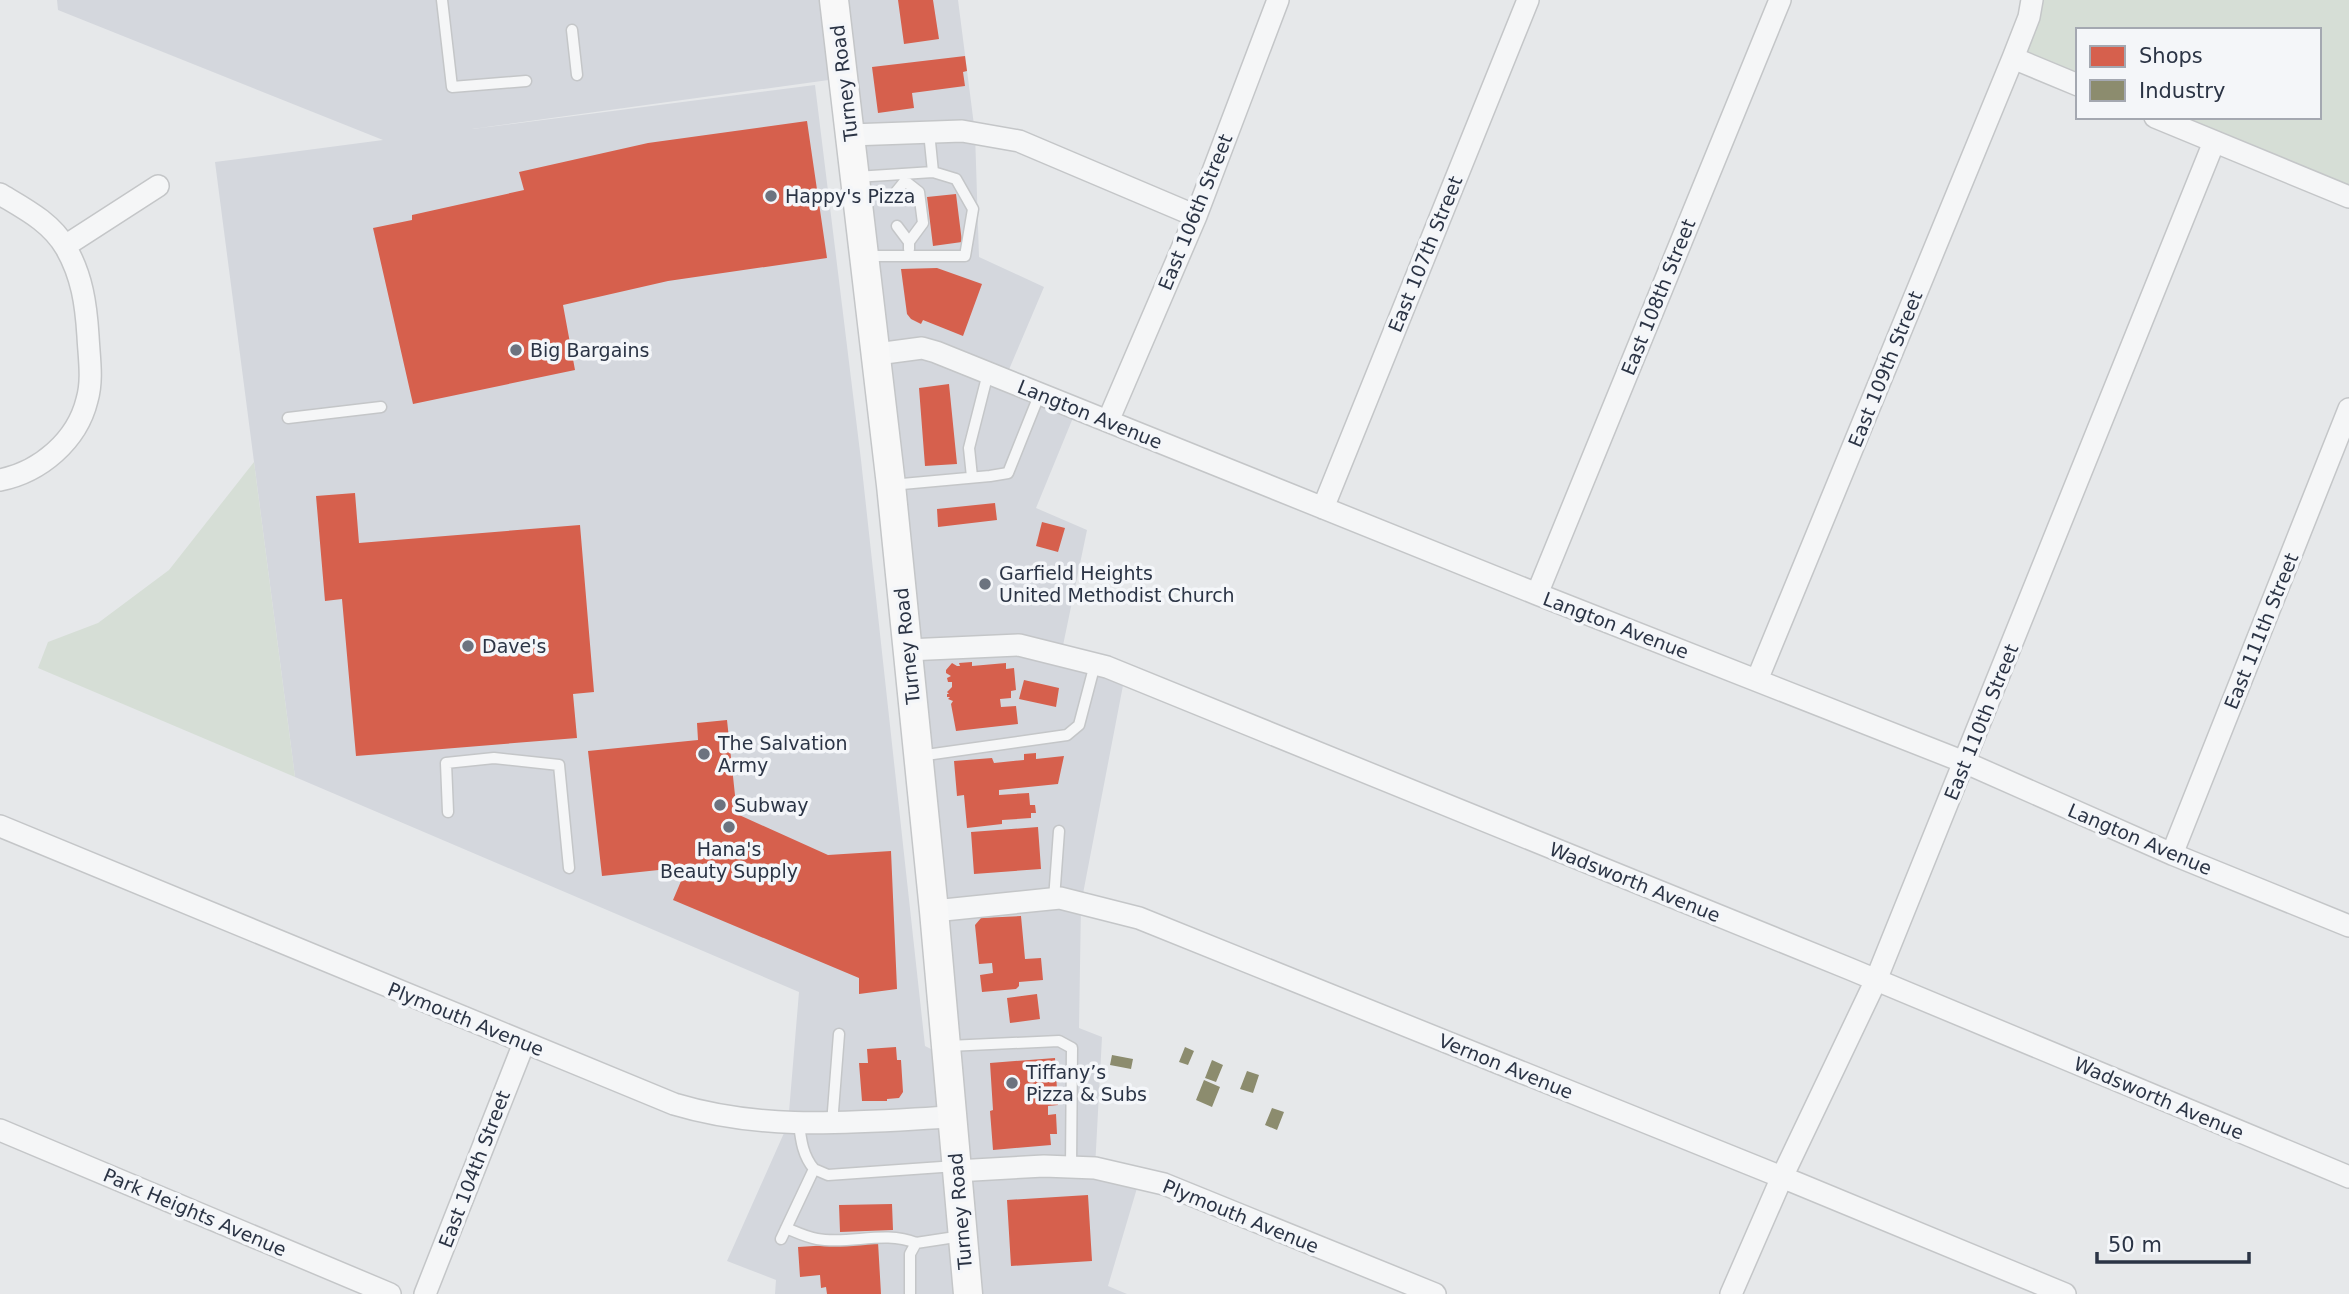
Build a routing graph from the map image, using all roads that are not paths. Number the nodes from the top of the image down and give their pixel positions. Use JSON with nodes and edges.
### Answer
{"nodes":[{"id":1,"x":442,"y":0,"type":"edge"},
{"id":2,"x":834,"y":0,"type":"edge"},
{"id":3,"x":1277,"y":0,"type":"edge"},
{"id":4,"x":1528,"y":0,"type":"edge"},
{"id":5,"x":1780,"y":0,"type":"edge"},
{"id":6,"x":2032,"y":0,"type":"edge"},
{"id":7,"x":572,"y":30,"type":"dead end"},
{"id":8,"x":2013,"y":58,"type":"junction"},
{"id":9,"x":577,"y":75,"type":"dead end"},
{"id":10,"x":526,"y":81,"type":"dead end"},
{"id":11,"x":2076,"y":84,"type":"edge"},
{"id":12,"x":2160,"y":119,"type":"edge"},
{"id":13,"x":929,"y":132,"type":"junction"},
{"id":14,"x":850,"y":135,"type":"junction"},
{"id":15,"x":2214,"y":142,"type":"junction"},
{"id":16,"x":933,"y":172,"type":"junction"},
{"id":17,"x":855,"y":177,"type":"junction"},
{"id":18,"x":905,"y":178,"type":"junction"},
{"id":19,"x":158,"y":186,"type":"dead end"},
{"id":20,"x":896,"y":192,"type":"dead end"},
{"id":21,"x":0,"y":194,"type":"edge"},
{"id":22,"x":2349,"y":197,"type":"edge"},
{"id":23,"x":1196,"y":216,"type":"junction"},
{"id":24,"x":898,"y":226,"type":"dead end"},
{"id":25,"x":909,"y":242,"type":"junction"},
{"id":26,"x":65,"y":246,"type":"junction"},
{"id":27,"x":910,"y":255,"type":"junction"},
{"id":28,"x":866,"y":256,"type":"junction"},
{"id":29,"x":877,"y":354,"type":"junction"},
{"id":30,"x":988,"y":373,"type":"junction"},
{"id":31,"x":1040,"y":393,"type":"junction"},
{"id":32,"x":381,"y":407,"type":"dead end"},
{"id":33,"x":2349,"y":409,"type":"edge"},
{"id":34,"x":288,"y":418,"type":"dead end"},
{"id":35,"x":1108,"y":421,"type":"junction"},
{"id":36,"x":972,"y":477,"type":"junction"},
{"id":37,"x":0,"y":480,"type":"edge"},
{"id":38,"x":891,"y":485,"type":"junction"},
{"id":39,"x":1322,"y":508,"type":"junction"},
{"id":40,"x":1536,"y":594,"type":"junction"},
{"id":41,"x":907,"y":650,"type":"junction"},
{"id":42,"x":1095,"y":664,"type":"junction"},
{"id":43,"x":1757,"y":680,"type":"junction"},
{"id":44,"x":918,"y":756,"type":"junction"},
{"id":45,"x":1964,"y":762,"type":"junction"},
{"id":46,"x":448,"y":812,"type":"dead end"},
{"id":47,"x":0,"y":826,"type":"edge"},
{"id":48,"x":1059,"y":831,"type":"dead end"},
{"id":49,"x":2172,"y":854,"type":"junction"},
{"id":50,"x":569,"y":868,"type":"dead end"},
{"id":51,"x":1054,"y":899,"type":"junction"},
{"id":52,"x":934,"y":911,"type":"junction"},
{"id":53,"x":2349,"y":926,"type":"edge"},
{"id":54,"x":1876,"y":980,"type":"junction"},
{"id":55,"x":839,"y":1034,"type":"dead end"},
{"id":56,"x":524,"y":1043,"type":"junction"},
{"id":57,"x":945,"y":1046,"type":"junction"},
{"id":58,"x":951,"y":1117,"type":"junction"},
{"id":59,"x":799,"y":1124,"type":"junction"},
{"id":60,"x":832,"y":1124,"type":"junction"},
{"id":61,"x":0,"y":1129,"type":"edge"},
{"id":62,"x":1070,"y":1167,"type":"junction"},
{"id":63,"x":814,"y":1169,"type":"junction"},
{"id":64,"x":956,"y":1169,"type":"junction"},
{"id":65,"x":1782,"y":1177,"type":"junction"},
{"id":66,"x":2349,"y":1177,"type":"edge"},
{"id":67,"x":962,"y":1236,"type":"junction"},
{"id":68,"x":916,"y":1242,"type":"junction"},
{"id":69,"x":390,"y":1294,"type":"edge"},
{"id":70,"x":425,"y":1294,"type":"edge"},
{"id":71,"x":910,"y":1294,"type":"edge"},
{"id":72,"x":968,"y":1294,"type":"edge"},
{"id":73,"x":1435,"y":1294,"type":"edge"},
{"id":74,"x":1731,"y":1294,"type":"edge"},
{"id":75,"x":2066,"y":1294,"type":"edge"}],
"edges":[{"from":1,"to":10,"type":"lane"},
{"from":2,"to":14,"type":"main road","name":"Turney Road"},
{"from":3,"to":23,"type":"street","name":"East 106th Street"},
{"from":4,"to":39,"type":"street","name":"East 107th Street"},
{"from":5,"to":40,"type":"street","name":"East 108th Street"},
{"from":6,"to":8,"type":"street","name":"East 109th Street"},
{"from":7,"to":9,"type":"lane"},
{"from":8,"to":11,"type":"street"},
{"from":8,"to":43,"type":"street","name":"East 109th Street"},
{"from":12,"to":15,"type":"street"},
{"from":13,"to":14,"type":"street"},
{"from":13,"to":16,"type":"lane"},
{"from":13,"to":23,"type":"street"},
{"from":14,"to":17,"type":"main road","name":"Turney Road"},
{"from":15,"to":22,"type":"street"},
{"from":15,"to":45,"type":"street","name":"East 110th Street"},
{"from":16,"to":18,"type":"lane"},
{"from":16,"to":27,"type":"lane"},
{"from":17,"to":18,"type":"lane"},
{"from":17,"to":28,"type":"main road","name":"Turney Road"},
{"from":18,"to":20,"type":"lane"},
{"from":18,"to":25,"type":"lane"},
{"from":19,"to":26,"type":"street"},
{"from":21,"to":26,"type":"street"},
{"from":23,"to":35,"type":"street","name":"East 106th Street"},
{"from":24,"to":25,"type":"lane"},
{"from":25,"to":27,"type":"lane"},
{"from":26,"to":37,"type":"street"},
{"from":27,"to":28,"type":"lane"},
{"from":28,"to":29,"type":"main road","name":"Turney Road"},
{"from":29,"to":30,"type":"street","name":"Langton Avenue"},
{"from":29,"to":38,"type":"main road","name":"Turney Road"},
{"from":30,"to":31,"type":"street","name":"Langton Avenue"},
{"from":30,"to":36,"type":"lane"},
{"from":31,"to":35,"type":"street","name":"Langton Avenue"},
{"from":31,"to":36,"type":"lane"},
{"from":32,"to":34,"type":"lane"},
{"from":33,"to":49,"type":"street","name":"East 111th Street"},
{"from":35,"to":39,"type":"street","name":"Langton Avenue"},
{"from":36,"to":38,"type":"lane"},
{"from":38,"to":41,"type":"main road","name":"Turney Road"},
{"from":39,"to":40,"type":"street","name":"Langton Avenue"},
{"from":40,"to":43,"type":"street","name":"Langton Avenue"},
{"from":41,"to":42,"type":"street","name":"Wadsworth Avenue"},
{"from":41,"to":44,"type":"main road","name":"Turney Road"},
{"from":42,"to":44,"type":"lane"},
{"from":42,"to":54,"type":"street","name":"Wadsworth Avenue"},
{"from":43,"to":45,"type":"street","name":"Langton Avenue"},
{"from":44,"to":52,"type":"main road","name":"Turney Road"},
{"from":45,"to":49,"type":"street","name":"Langton Avenue"},
{"from":45,"to":54,"type":"street","name":"East 110th Street"},
{"from":46,"to":50,"type":"lane"},
{"from":47,"to":56,"type":"street","name":"Plymouth Avenue"},
{"from":48,"to":51,"type":"lane"},
{"from":49,"to":53,"type":"street","name":"Langton Avenue"},
{"from":51,"to":52,"type":"street","name":"Vernon Avenue"},
{"from":51,"to":65,"type":"street","name":"Vernon Avenue"},
{"from":52,"to":57,"type":"main road","name":"Turney Road"},
{"from":54,"to":65,"type":"street","name":"East 110th Street"},
{"from":54,"to":66,"type":"street","name":"Wadsworth Avenue"},
{"from":55,"to":60,"type":"lane"},
{"from":56,"to":59,"type":"street","name":"Plymouth Avenue"},
{"from":56,"to":70,"type":"street","name":"East 104th Street"},
{"from":57,"to":58,"type":"main road","name":"Turney Road"},
{"from":57,"to":62,"type":"lane"},
{"from":58,"to":60,"type":"street","name":"Plymouth Avenue"},
{"from":58,"to":64,"type":"main road","name":"Turney Road"},
{"from":59,"to":60,"type":"street","name":"Plymouth Avenue"},
{"from":59,"to":63,"type":"lane"},
{"from":61,"to":69,"type":"street","name":"Park Heights Avenue"},
{"from":62,"to":64,"type":"street","name":"Plymouth Avenue"},
{"from":62,"to":73,"type":"street","name":"Plymouth Avenue"},
{"from":63,"to":64,"type":"lane"},
{"from":63,"to":68,"type":"lane"},
{"from":64,"to":67,"type":"main road","name":"Turney Road"},
{"from":65,"to":74,"type":"street","name":"East 110th Street"},
{"from":65,"to":75,"type":"street","name":"Vernon Avenue"},
{"from":67,"to":68,"type":"lane"},
{"from":67,"to":72,"type":"main road","name":"Turney Road"},
{"from":68,"to":71,"type":"lane"}]}
